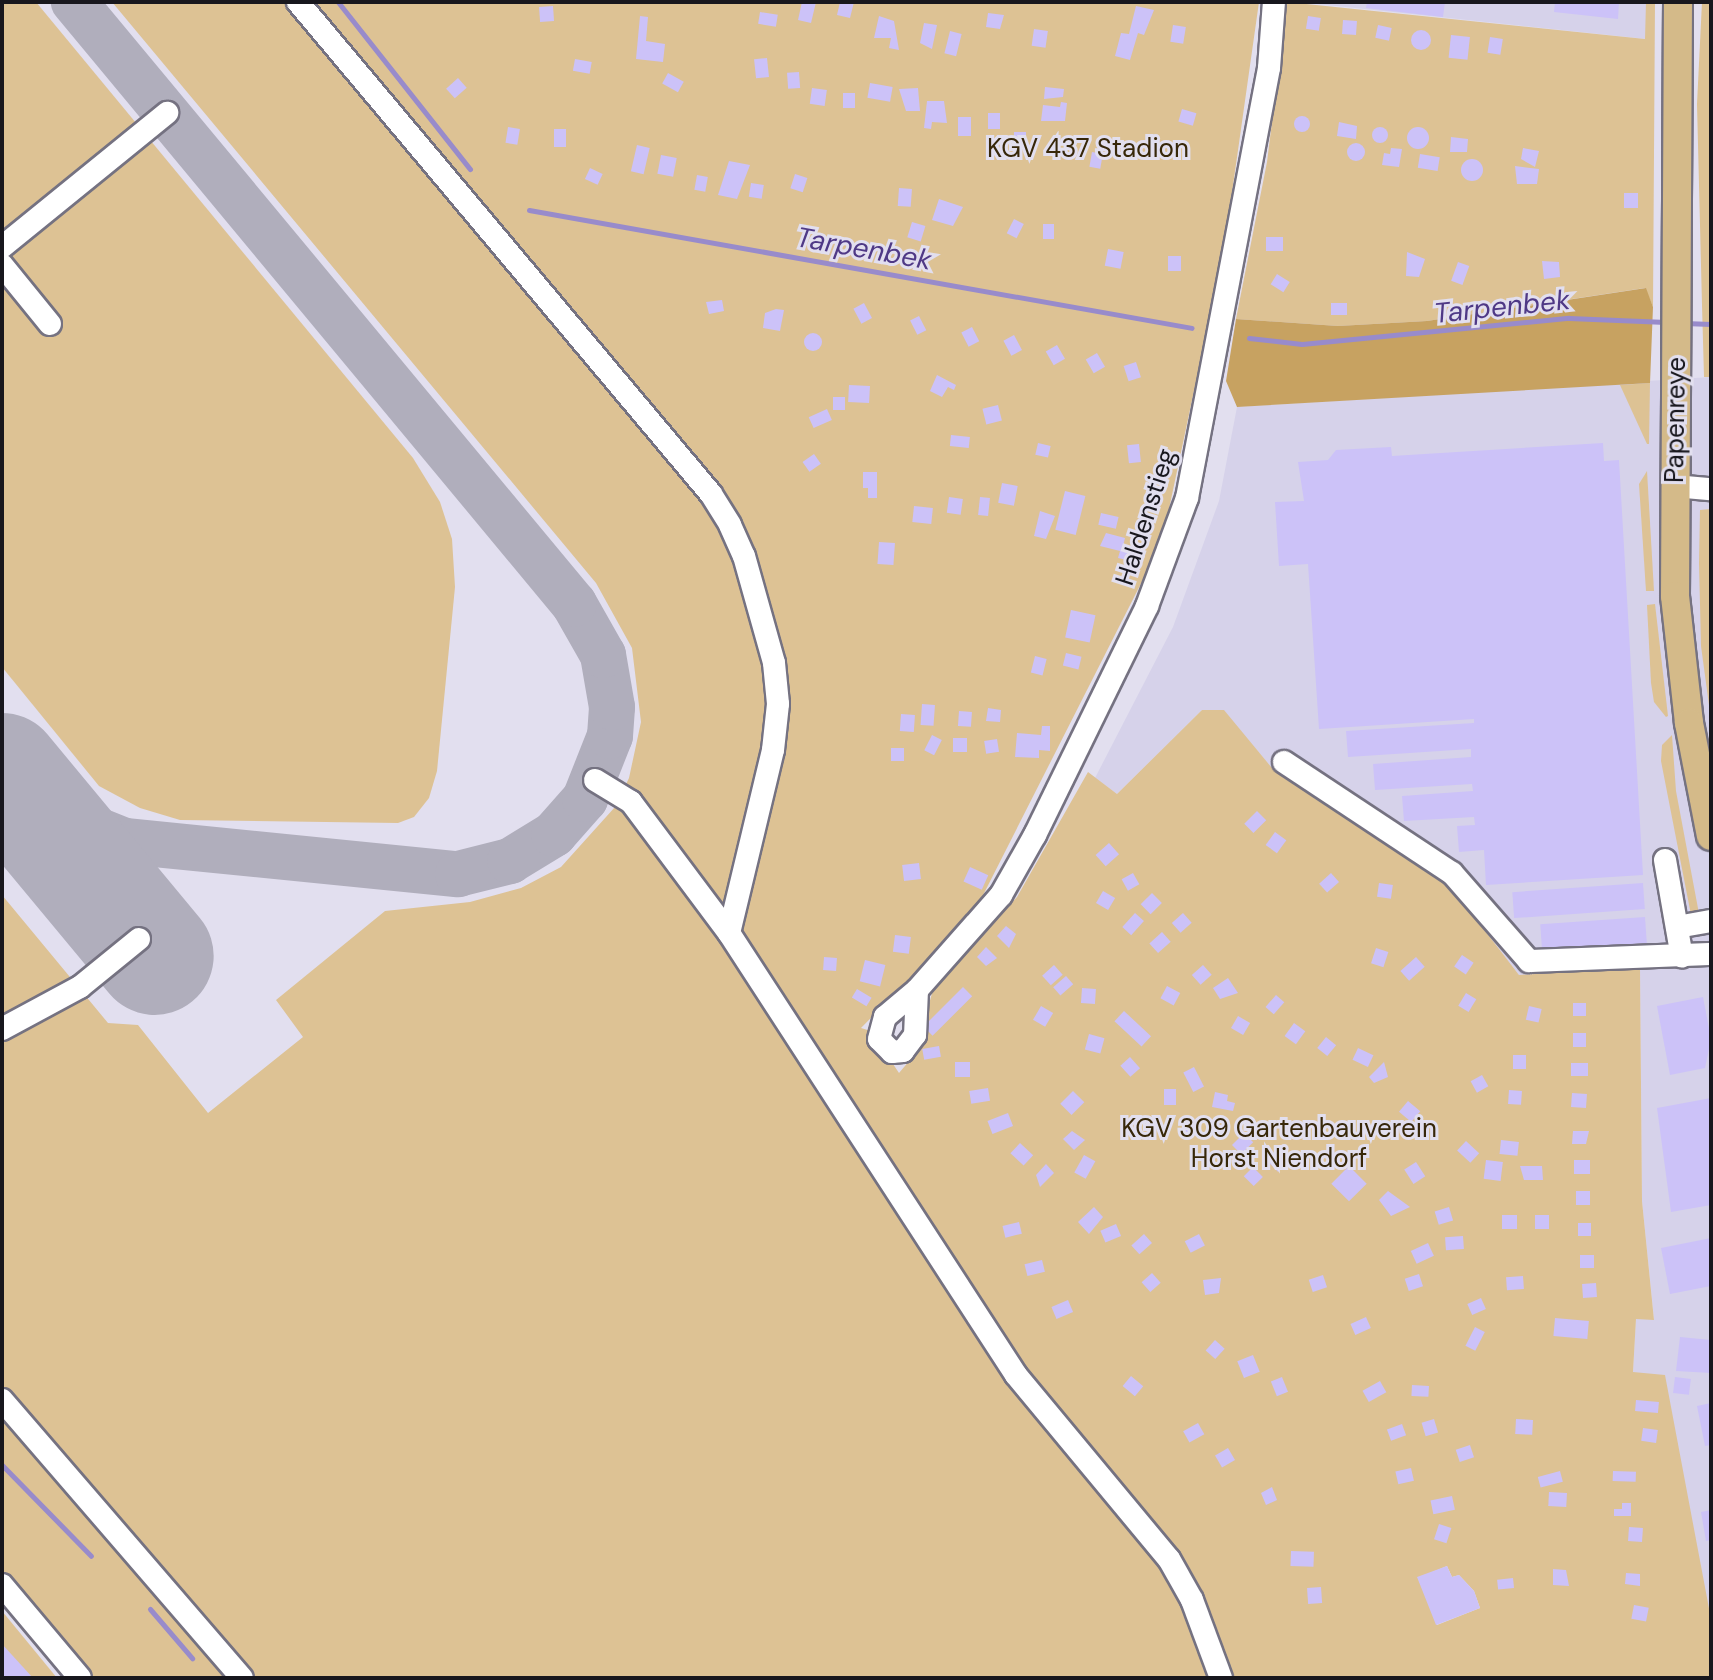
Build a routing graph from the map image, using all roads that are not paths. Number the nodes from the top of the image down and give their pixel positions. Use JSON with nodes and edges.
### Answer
{"nodes":[{"id":1,"x":298,"y":2,"type":"edge"},
{"id":2,"x":1274,"y":2,"type":"edge"},
{"id":3,"x":1678,"y":2,"type":"edge"},
{"id":4,"x":167,"y":113,"type":"dead end"},
{"id":5,"x":2,"y":247,"type":"edge"},
{"id":6,"x":2,"y":265,"type":"edge"},
{"id":7,"x":50,"y":324,"type":"dead end"},
{"id":8,"x":1674,"y":486,"type":"junction"},
{"id":9,"x":1711,"y":489,"type":"edge"},
{"id":10,"x":1284,"y":762,"type":"dead end"},
{"id":11,"x":595,"y":780,"type":"dead end"},
{"id":12,"x":1711,"y":836,"type":"edge"},
{"id":13,"x":1665,"y":860,"type":"dead end"},
{"id":14,"x":1711,"y":921,"type":"edge"},
{"id":15,"x":1677,"y":927,"type":"junction"},
{"id":16,"x":729,"y":933,"type":"junction"},
{"id":17,"x":139,"y":939,"type":"dead end"},
{"id":18,"x":1711,"y":954,"type":"edge"},
{"id":19,"x":1682,"y":957,"type":"junction"},
{"id":20,"x":917,"y":990,"type":"dead end"},
{"id":21,"x":2,"y":1029,"type":"edge"},
{"id":22,"x":6,"y":1413,"type":"edge"},
{"id":23,"x":5,"y":1596,"type":"edge"},
{"id":24,"x":80,"y":1678,"type":"edge"},
{"id":25,"x":242,"y":1678,"type":"edge"},
{"id":26,"x":1221,"y":1678,"type":"edge"}],
"edges":[{"from":1,"to":16,"type":"street"},
{"from":2,"to":20,"type":"street","name":"Haldenstieg"},
{"from":3,"to":8,"type":"main road","name":"Papenreye"},
{"from":4,"to":5,"type":"street"},
{"from":6,"to":7,"type":"street"},
{"from":8,"to":9,"type":"street"},
{"from":8,"to":12,"type":"main road","name":"Papenreye"},
{"from":10,"to":19,"type":"street"},
{"from":11,"to":16,"type":"street"},
{"from":13,"to":15,"type":"street"},
{"from":14,"to":15,"type":"street"},
{"from":15,"to":19,"type":"street"},
{"from":16,"to":26,"type":"street"},
{"from":17,"to":21,"type":"street"},
{"from":18,"to":19,"type":"street"},
{"from":22,"to":25,"type":"street"},
{"from":23,"to":24,"type":"street"}]}
